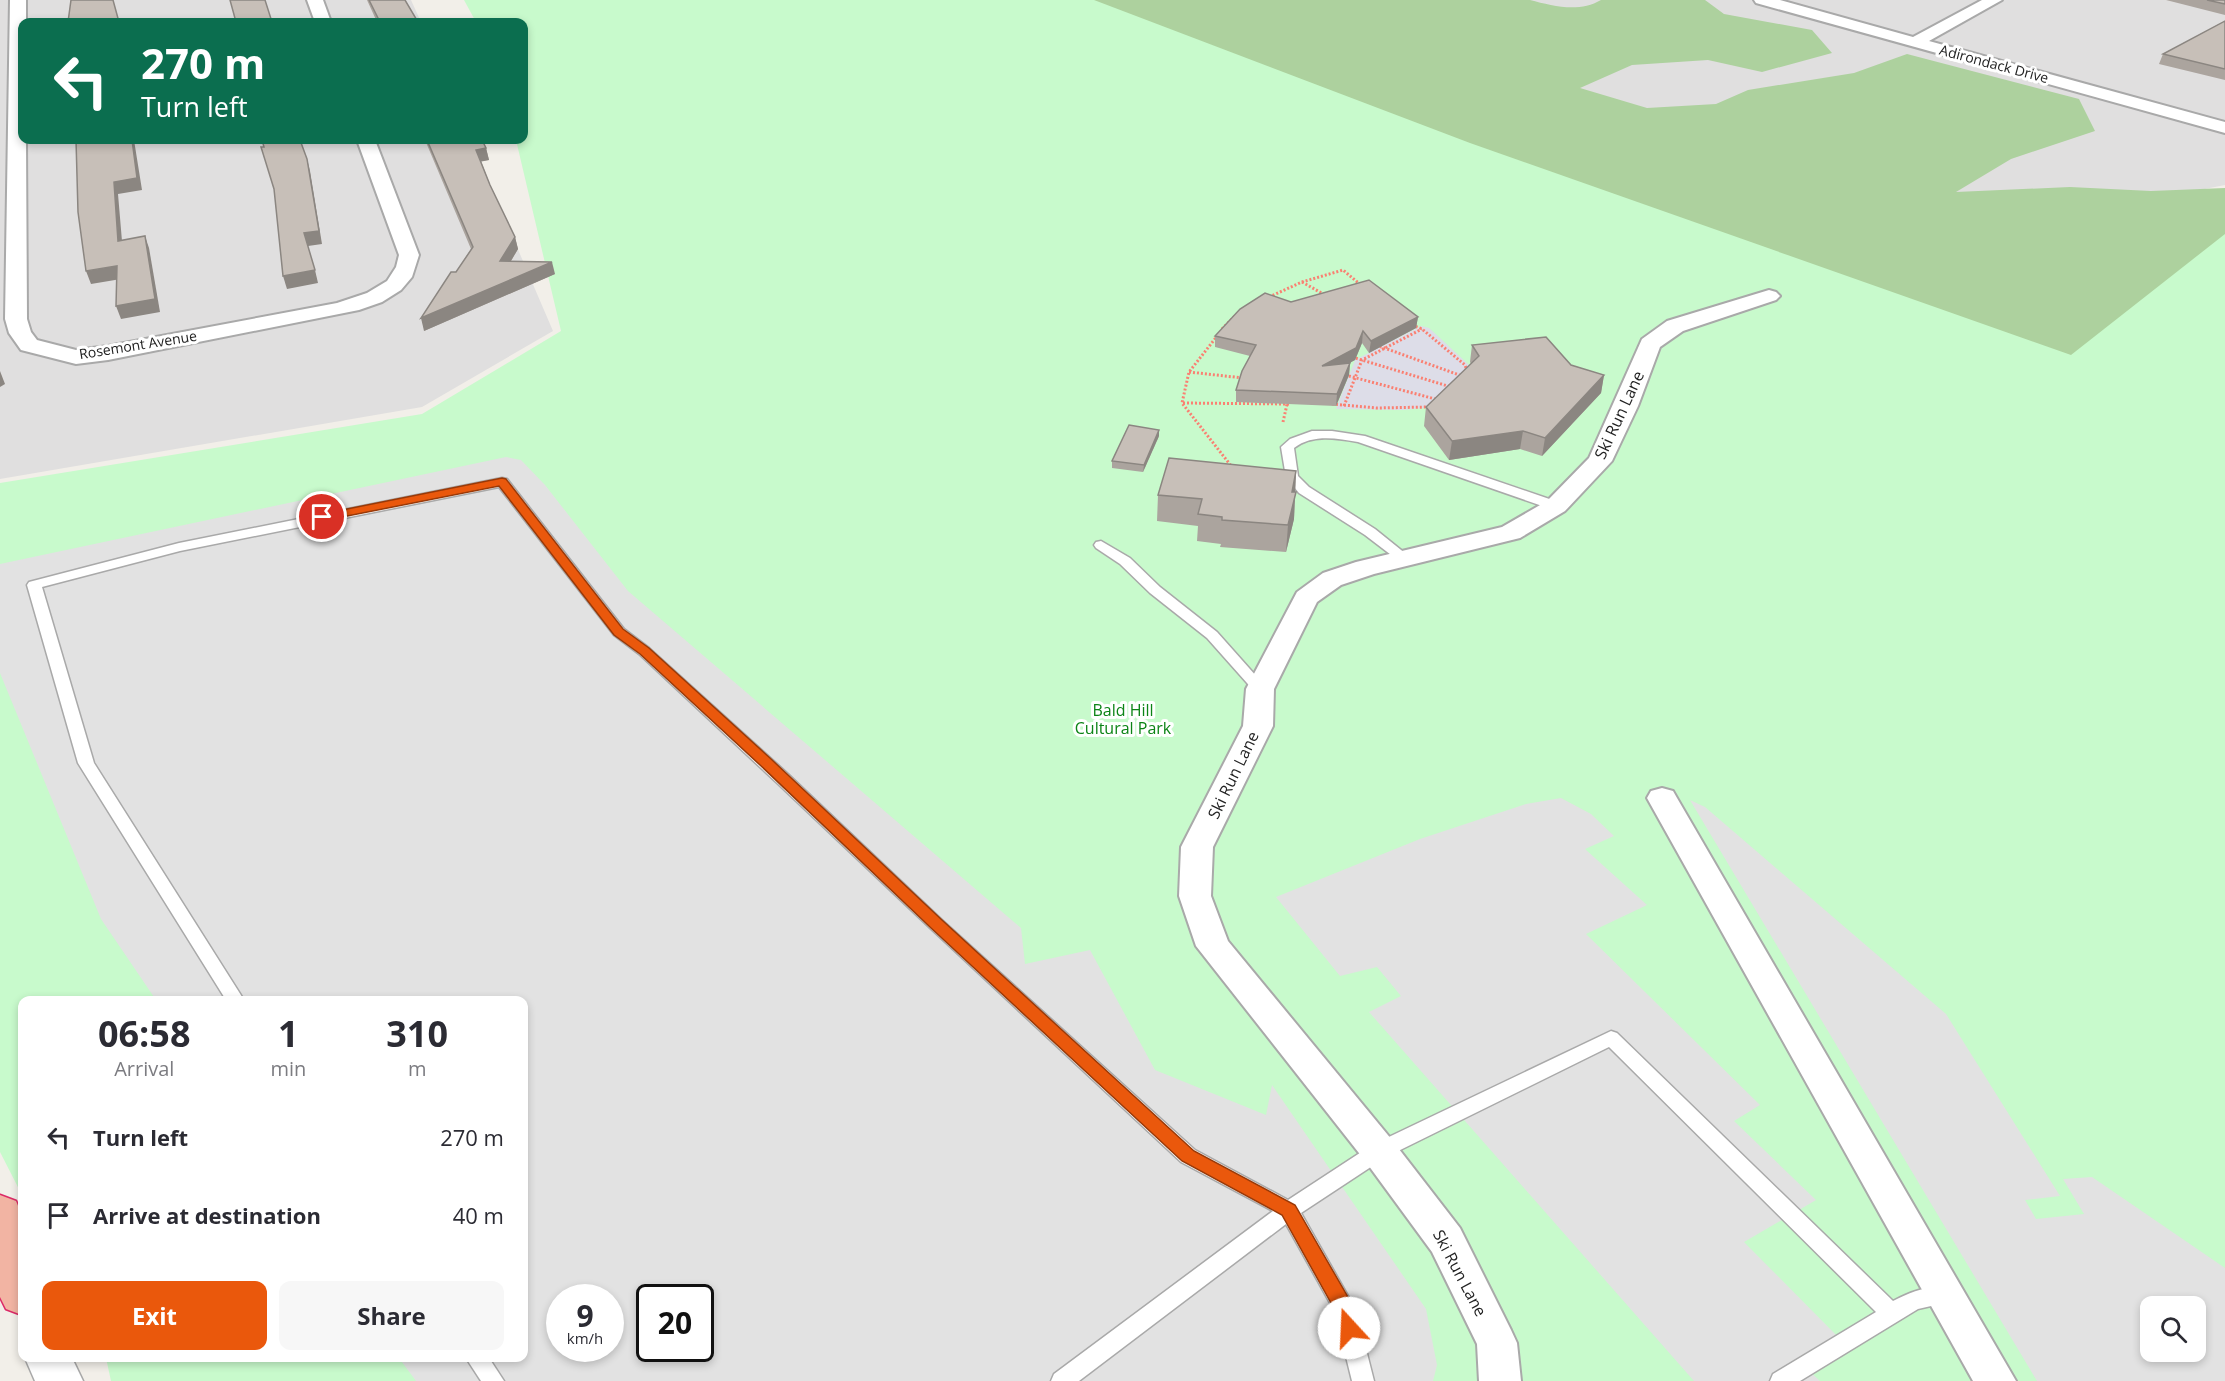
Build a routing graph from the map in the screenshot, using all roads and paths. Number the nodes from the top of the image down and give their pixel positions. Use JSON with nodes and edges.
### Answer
{"nodes":[{"id":1,"x":18,"y":0,"type":"edge"},
{"id":2,"x":315,"y":0,"type":"edge"},
{"id":3,"x":1762,"y":0,"type":"edge"},
{"id":4,"x":1994,"y":0,"type":"edge"},
{"id":5,"x":322,"y":18,"type":"edge"},
{"id":6,"x":1915,"y":42,"type":"junction"},
{"id":7,"x":2225,"y":128,"type":"edge"},
{"id":8,"x":367,"y":144,"type":"edge"},
{"id":9,"x":1302,"y":282,"type":"junction"},
{"id":10,"x":1366,"y":289,"type":"edge"},
{"id":11,"x":1769,"y":296,"type":"dead end"},
{"id":12,"x":1266,"y":298,"type":"edge"},
{"id":13,"x":1332,"y":299,"type":"edge"},
{"id":14,"x":1238,"y":314,"type":"edge"},
{"id":15,"x":1229,"y":320,"type":"junction"},
{"id":16,"x":1238,"y":322,"type":"edge"},
{"id":17,"x":1412,"y":324,"type":"edge"},
{"id":18,"x":1422,"y":329,"type":"junction"},
{"id":19,"x":1389,"y":336,"type":"edge"},
{"id":20,"x":1399,"y":341,"type":"junction"},
{"id":21,"x":1374,"y":344,"type":"edge"},
{"id":22,"x":1384,"y":349,"type":"junction"},
{"id":23,"x":1345,"y":355,"type":"edge"},
{"id":24,"x":1362,"y":360,"type":"junction"},
{"id":25,"x":1189,"y":372,"type":"junction"},
{"id":26,"x":1335,"y":374,"type":"edge"},
{"id":27,"x":1463,"y":376,"type":"junction"},
{"id":28,"x":1356,"y":377,"type":"junction"},
{"id":29,"x":1249,"y":378,"type":"edge"},
{"id":30,"x":1340,"y":387,"type":"edge"},
{"id":31,"x":1452,"y":387,"type":"junction"},
{"id":32,"x":1351,"y":389,"type":"junction"},
{"id":33,"x":1290,"y":391,"type":"edge"},
{"id":34,"x":1439,"y":400,"type":"junction"},
{"id":35,"x":1294,"y":402,"type":"edge"},
{"id":36,"x":1182,"y":403,"type":"junction"},
{"id":37,"x":1322,"y":403,"type":"edge"},
{"id":38,"x":1287,"y":404,"type":"junction"},
{"id":39,"x":1344,"y":406,"type":"junction"},
{"id":40,"x":1282,"y":427,"type":"dead end"},
{"id":41,"x":1235,"y":472,"type":"edge"},
{"id":42,"x":1556,"y":506,"type":"junction"},
{"id":43,"x":1101,"y":545,"type":"dead end"},
{"id":44,"x":1404,"y":558,"type":"junction"},
{"id":45,"x":1260,"y":689,"type":"junction"},
{"id":46,"x":1662,"y":798,"type":"dead end"},
{"id":47,"x":233,"y":996,"type":"edge"},
{"id":48,"x":1379,"y":1151,"type":"junction"},
{"id":49,"x":1289,"y":1210,"type":"junction"},
{"id":50,"x":0,"y":1214,"type":"edge"},
{"id":51,"x":0,"y":1267,"type":"edge"},
{"id":52,"x":18,"y":1280,"type":"edge"},
{"id":53,"x":18,"y":1294,"type":"edge"},
{"id":54,"x":1946,"y":1295,"type":"junction"},
{"id":55,"x":1892,"y":1314,"type":"junction"},
{"id":56,"x":51,"y":1362,"type":"edge"},
{"id":57,"x":480,"y":1362,"type":"edge"},
{"id":58,"x":59,"y":1381,"type":"edge"},
{"id":59,"x":493,"y":1381,"type":"edge"},
{"id":60,"x":1062,"y":1381,"type":"edge"},
{"id":61,"x":1364,"y":1381,"type":"edge"},
{"id":62,"x":1500,"y":1381,"type":"edge"},
{"id":63,"x":1781,"y":1381,"type":"edge"},
{"id":64,"x":1995,"y":1381,"type":"edge"}],
"edges":[{"from":1,"to":8,"type":"street","name":"Rosemont Avenue"},
{"from":2,"to":5,"type":"street"},
{"from":3,"to":6,"type":"street","name":"Adirondack Drive"},
{"from":4,"to":6,"type":"street"},
{"from":6,"to":7,"type":"street","name":"Adirondack Drive"},
{"from":9,"to":10,"type":"path"},
{"from":9,"to":12,"type":"path"},
{"from":9,"to":13,"type":"path"},
{"from":11,"to":42,"type":"street","name":"Ski Run Lane"},
{"from":14,"to":15,"type":"path"},
{"from":15,"to":16,"type":"path"},
{"from":15,"to":25,"type":"path"},
{"from":17,"to":18,"type":"path"},
{"from":18,"to":20,"type":"path"},
{"from":18,"to":27,"type":"path"},
{"from":19,"to":20,"type":"path"},
{"from":20,"to":22,"type":"path"},
{"from":21,"to":22,"type":"path"},
{"from":22,"to":24,"type":"path"},
{"from":22,"to":27,"type":"path"},
{"from":23,"to":24,"type":"path"},
{"from":24,"to":28,"type":"path"},
{"from":24,"to":31,"type":"path"},
{"from":25,"to":29,"type":"path"},
{"from":25,"to":36,"type":"path"},
{"from":26,"to":28,"type":"path"},
{"from":27,"to":31,"type":"path"},
{"from":28,"to":32,"type":"path"},
{"from":28,"to":34,"type":"path"},
{"from":30,"to":32,"type":"path"},
{"from":31,"to":34,"type":"path"},
{"from":32,"to":39,"type":"path"},
{"from":33,"to":38,"type":"path"},
{"from":34,"to":39,"type":"path"},
{"from":35,"to":38,"type":"path"},
{"from":36,"to":38,"type":"path"},
{"from":36,"to":41,"type":"path"},
{"from":37,"to":39,"type":"path"},
{"from":38,"to":40,"type":"path"},
{"from":42,"to":44,"type":"street","name":"Ski Run Lane"},
{"from":42,"to":44,"type":"lane"},
{"from":43,"to":45,"type":"lane"},
{"from":44,"to":45,"type":"street","name":"Ski Run Lane"},
{"from":45,"to":48,"type":"street","name":"Ski Run Lane"},
{"from":46,"to":54,"type":"street"},
{"from":47,"to":49,"type":"lane"},
{"from":48,"to":49,"type":"lane"},
{"from":48,"to":55,"type":"lane"},
{"from":48,"to":62,"type":"street","name":"Ski Run Lane"},
{"from":49,"to":60,"type":"lane"},
{"from":49,"to":61,"type":"lane"},
{"from":50,"to":52,"type":"highway"},
{"from":51,"to":53,"type":"street"},
{"from":54,"to":55,"type":"lane"},
{"from":54,"to":64,"type":"street"},
{"from":55,"to":63,"type":"lane"},
{"from":56,"to":58,"type":"street"},
{"from":57,"to":59,"type":"lane"}]}
